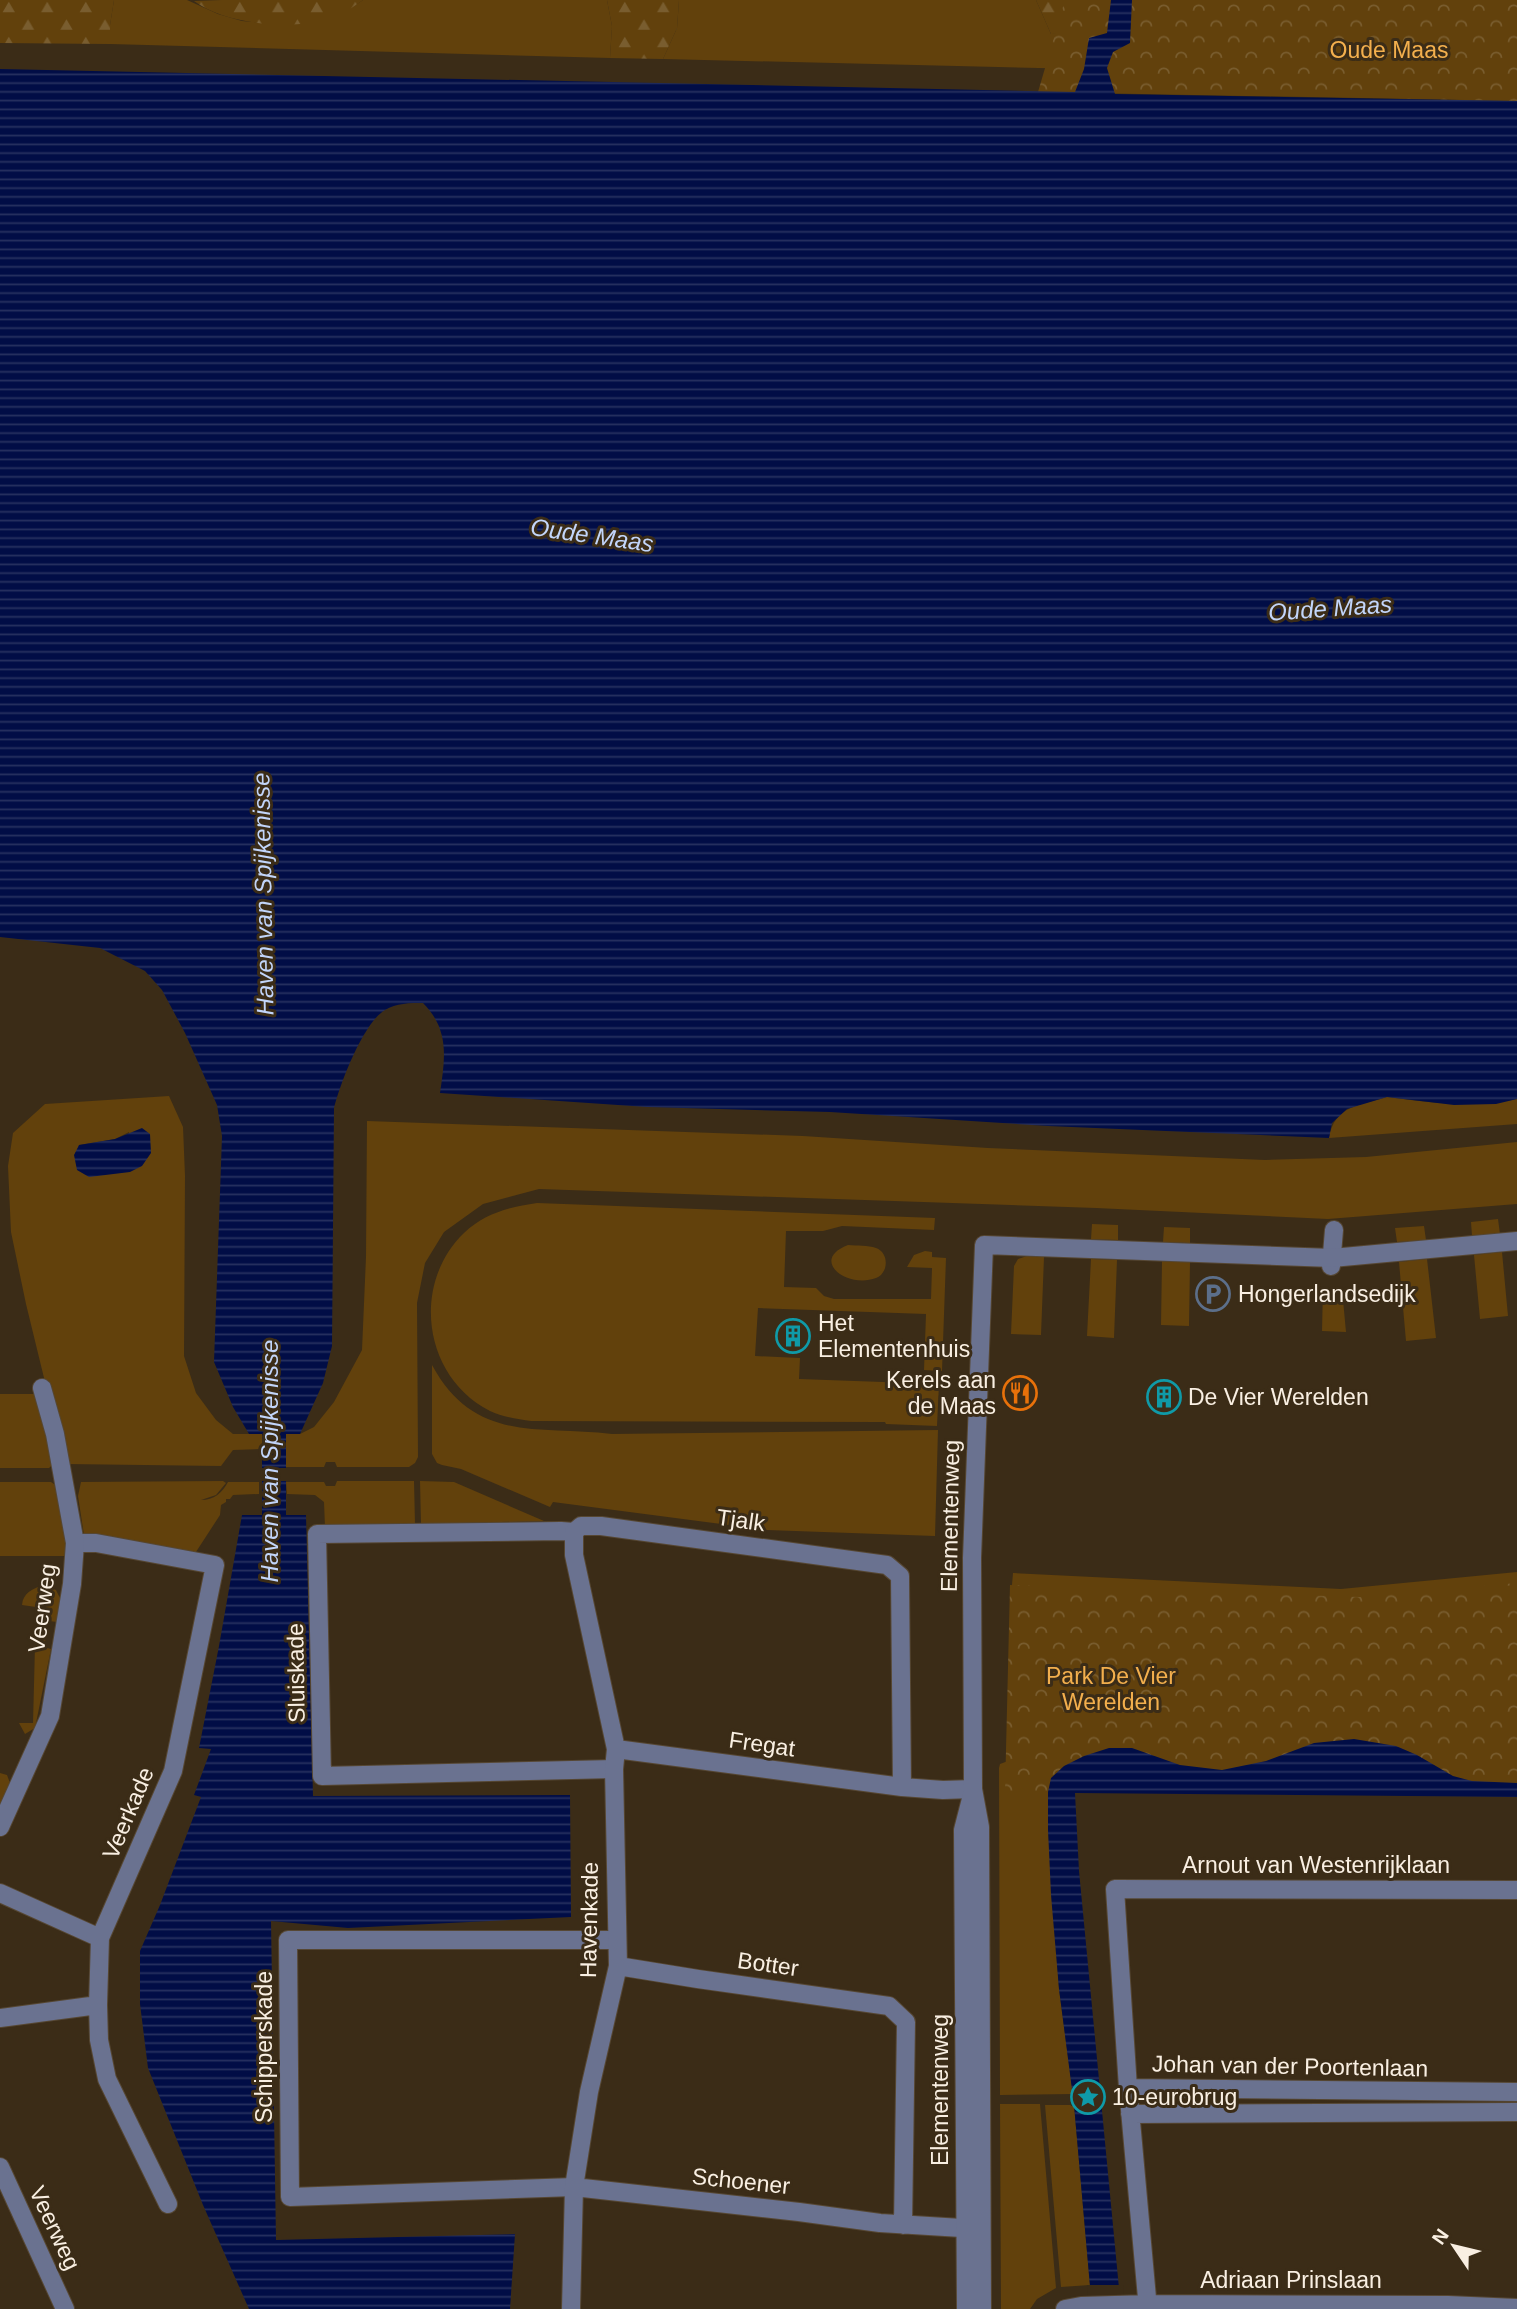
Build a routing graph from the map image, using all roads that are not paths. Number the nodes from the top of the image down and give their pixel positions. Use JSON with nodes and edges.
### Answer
{"nodes":[{"id":1,"x":1334,"y":1230,"type":"dead end"},
{"id":2,"x":1517,"y":1241,"type":"edge"},
{"id":3,"x":1332,"y":1262,"type":"junction"},
{"id":4,"x":41,"y":1388,"type":"dead end"},
{"id":5,"x":574,"y":1532,"type":"junction"},
{"id":6,"x":75,"y":1543,"type":"junction"},
{"id":7,"x":616,"y":1749,"type":"junction"},
{"id":8,"x":614,"y":1769,"type":"junction"},
{"id":9,"x":902,"y":1787,"type":"junction"},
{"id":10,"x":973,"y":1788,"type":"junction"},
{"id":11,"x":0,"y":1827,"type":"edge"},
{"id":12,"x":1517,"y":1890,"type":"edge"},
{"id":13,"x":0,"y":1893,"type":"edge"},
{"id":14,"x":100,"y":1938,"type":"junction"},
{"id":15,"x":616,"y":1940,"type":"junction"},
{"id":16,"x":618,"y":1966,"type":"junction"},
{"id":17,"x":97,"y":2005,"type":"junction"},
{"id":18,"x":0,"y":2018,"type":"edge"},
{"id":19,"x":1128,"y":2088,"type":"junction"},
{"id":20,"x":1452,"y":2092,"type":"junction"},
{"id":21,"x":1517,"y":2092,"type":"edge"},
{"id":22,"x":1517,"y":2112,"type":"edge"},
{"id":23,"x":1454,"y":2113,"type":"junction"},
{"id":24,"x":1130,"y":2114,"type":"junction"},
{"id":25,"x":0,"y":2167,"type":"edge"},
{"id":26,"x":574,"y":2187,"type":"junction"},
{"id":27,"x":168,"y":2204,"type":"dead end"},
{"id":28,"x":902,"y":2225,"type":"junction"},
{"id":29,"x":974,"y":2229,"type":"junction"},
{"id":30,"x":1143,"y":2306,"type":"edge"},
{"id":31,"x":1073,"y":2307,"type":"edge"},
{"id":32,"x":1448,"y":2307,"type":"edge"},
{"id":33,"x":1517,"y":2308,"type":"edge"},
{"id":34,"x":65,"y":2309,"type":"edge"},
{"id":35,"x":571,"y":2309,"type":"edge"},
{"id":36,"x":966,"y":2309,"type":"edge"},
{"id":37,"x":982,"y":2309,"type":"edge"}],
"edges":[{"from":1,"to":3,"type":"street"},
{"from":2,"to":3,"type":"street"},
{"from":3,"to":10,"type":"street","name":"Elementenweg"},
{"from":4,"to":6,"type":"street","name":"Veerweg"},
{"from":5,"to":7,"type":"street","name":"Havenkade"},
{"from":5,"to":8,"type":"street","name":"Sluiskade"},
{"from":5,"to":9,"type":"street","name":"Tjalk"},
{"from":6,"to":11,"type":"street","name":"Veerweg"},
{"from":6,"to":14,"type":"street","name":"Veerkade"},
{"from":7,"to":8,"type":"street","name":"Havenkade"},
{"from":7,"to":9,"type":"street","name":"Fregat"},
{"from":8,"to":15,"type":"street","name":"Havenkade"},
{"from":9,"to":10,"type":"street","name":"Fregat"},
{"from":10,"to":29,"type":"street","name":"Elementenweg"},
{"from":12,"to":19,"type":"street","name":"Arnout van Westenrijklaan"},
{"from":13,"to":14,"type":"street"},
{"from":14,"to":17,"type":"street","name":"Veerkade"},
{"from":15,"to":16,"type":"street","name":"Havenkade"},
{"from":15,"to":26,"type":"street","name":"Schipperskade"},
{"from":16,"to":26,"type":"street","name":"Havenkade"},
{"from":16,"to":28,"type":"street","name":"Botter"},
{"from":17,"to":18,"type":"street"},
{"from":17,"to":27,"type":"street","name":"Veerkade"},
{"from":19,"to":20,"type":"street","name":"Johan van der Poortenlaan"},
{"from":19,"to":24,"type":"street"},
{"from":20,"to":21,"type":"street","name":"Johan van der Poortenlaan"},
{"from":20,"to":23,"type":"street","name":"Johan van der Poortenlaan"},
{"from":22,"to":23,"type":"street","name":"Johan van der Poortenlaan"},
{"from":23,"to":24,"type":"street","name":"Johan van der Poortenlaan"},
{"from":24,"to":30,"type":"street"},
{"from":25,"to":34,"type":"street","name":"Veerweg"},
{"from":26,"to":28,"type":"street","name":"Schoener"},
{"from":26,"to":35,"type":"street","name":"Havenkade"},
{"from":28,"to":29,"type":"street","name":"Schoener"},
{"from":29,"to":36,"type":"street","name":"Elementenweg"},
{"from":29,"to":37,"type":"street","name":"Elementenweg"},
{"from":30,"to":31,"type":"street","name":"Adriaan Prinslaan"},
{"from":30,"to":32,"type":"street","name":"Adriaan Prinslaan"},
{"from":32,"to":33,"type":"street","name":"Adriaan Prinslaan"}]}
